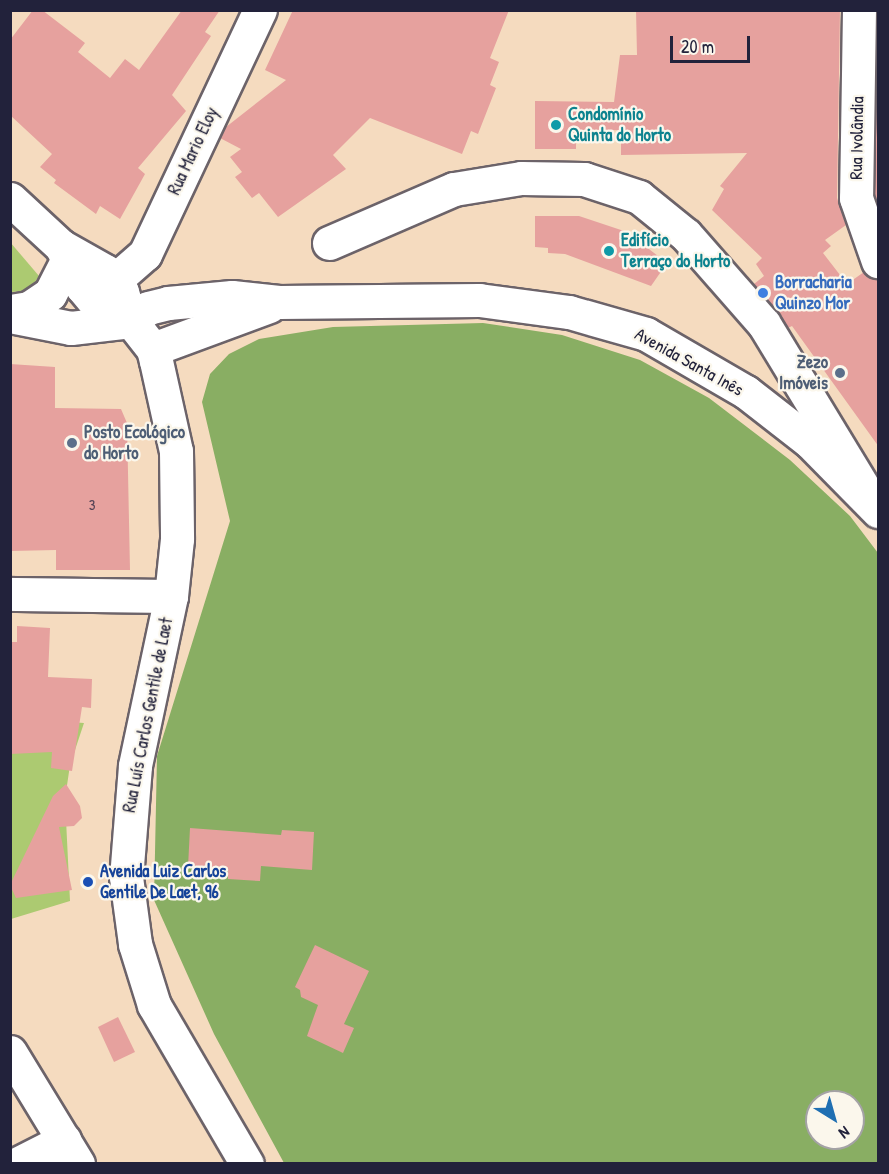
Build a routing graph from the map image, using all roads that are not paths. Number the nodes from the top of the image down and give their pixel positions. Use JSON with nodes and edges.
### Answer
{"nodes":[{"id":1,"x":260,"y":10,"type":"edge"},
{"id":2,"x":859,"y":10,"type":"edge"},
{"id":3,"x":10,"y":199,"type":"edge"},
{"id":4,"x":329,"y":243,"type":"dead end"},
{"id":5,"x":65,"y":253,"type":"junction"},
{"id":6,"x":879,"y":261,"type":"edge"},
{"id":7,"x":114,"y":281,"type":"junction"},
{"id":8,"x":279,"y":302,"type":"junction"},
{"id":9,"x":10,"y":311,"type":"edge"},
{"id":10,"x":10,"y":316,"type":"edge"},
{"id":11,"x":131,"y":321,"type":"junction"},
{"id":12,"x":153,"y":349,"type":"junction"},
{"id":13,"x":875,"y":506,"type":"edge"},
{"id":14,"x":10,"y":594,"type":"edge"},
{"id":15,"x":171,"y":596,"type":"junction"},
{"id":16,"x":10,"y":1052,"type":"edge"},
{"id":17,"x":71,"y":1152,"type":"edge"},
{"id":18,"x":17,"y":1164,"type":"edge"},
{"id":19,"x":247,"y":1164,"type":"edge"}],
"edges":[{"from":1,"to":7,"type":"main road","name":"Rua Mario Eloy"},
{"from":2,"to":6,"type":"main road","name":"Rua Ivolândia"},
{"from":3,"to":5,"type":"main road"},
{"from":4,"to":13,"type":"main road"},
{"from":5,"to":7,"type":"main road"},
{"from":5,"to":9,"type":"main road"},
{"from":5,"to":11,"type":"main road"},
{"from":7,"to":11,"type":"main road"},
{"from":8,"to":11,"type":"main road","name":"Avenida Santa Inês"},
{"from":8,"to":12,"type":"main road","name":"Avenida Santa Inês"},
{"from":8,"to":13,"type":"main road","name":"Avenida Santa Inês"},
{"from":10,"to":11,"type":"main road"},
{"from":11,"to":12,"type":"main road","name":"Rua Luís Carlos Gentile de Laet"},
{"from":12,"to":15,"type":"main road","name":"Rua Luís Carlos Gentile de Laet"},
{"from":14,"to":15,"type":"main road"},
{"from":15,"to":19,"type":"main road","name":"Rua Luís Carlos Gentile de Laet"},
{"from":16,"to":17,"type":"main road"},
{"from":17,"to":18,"type":"main road"}]}
